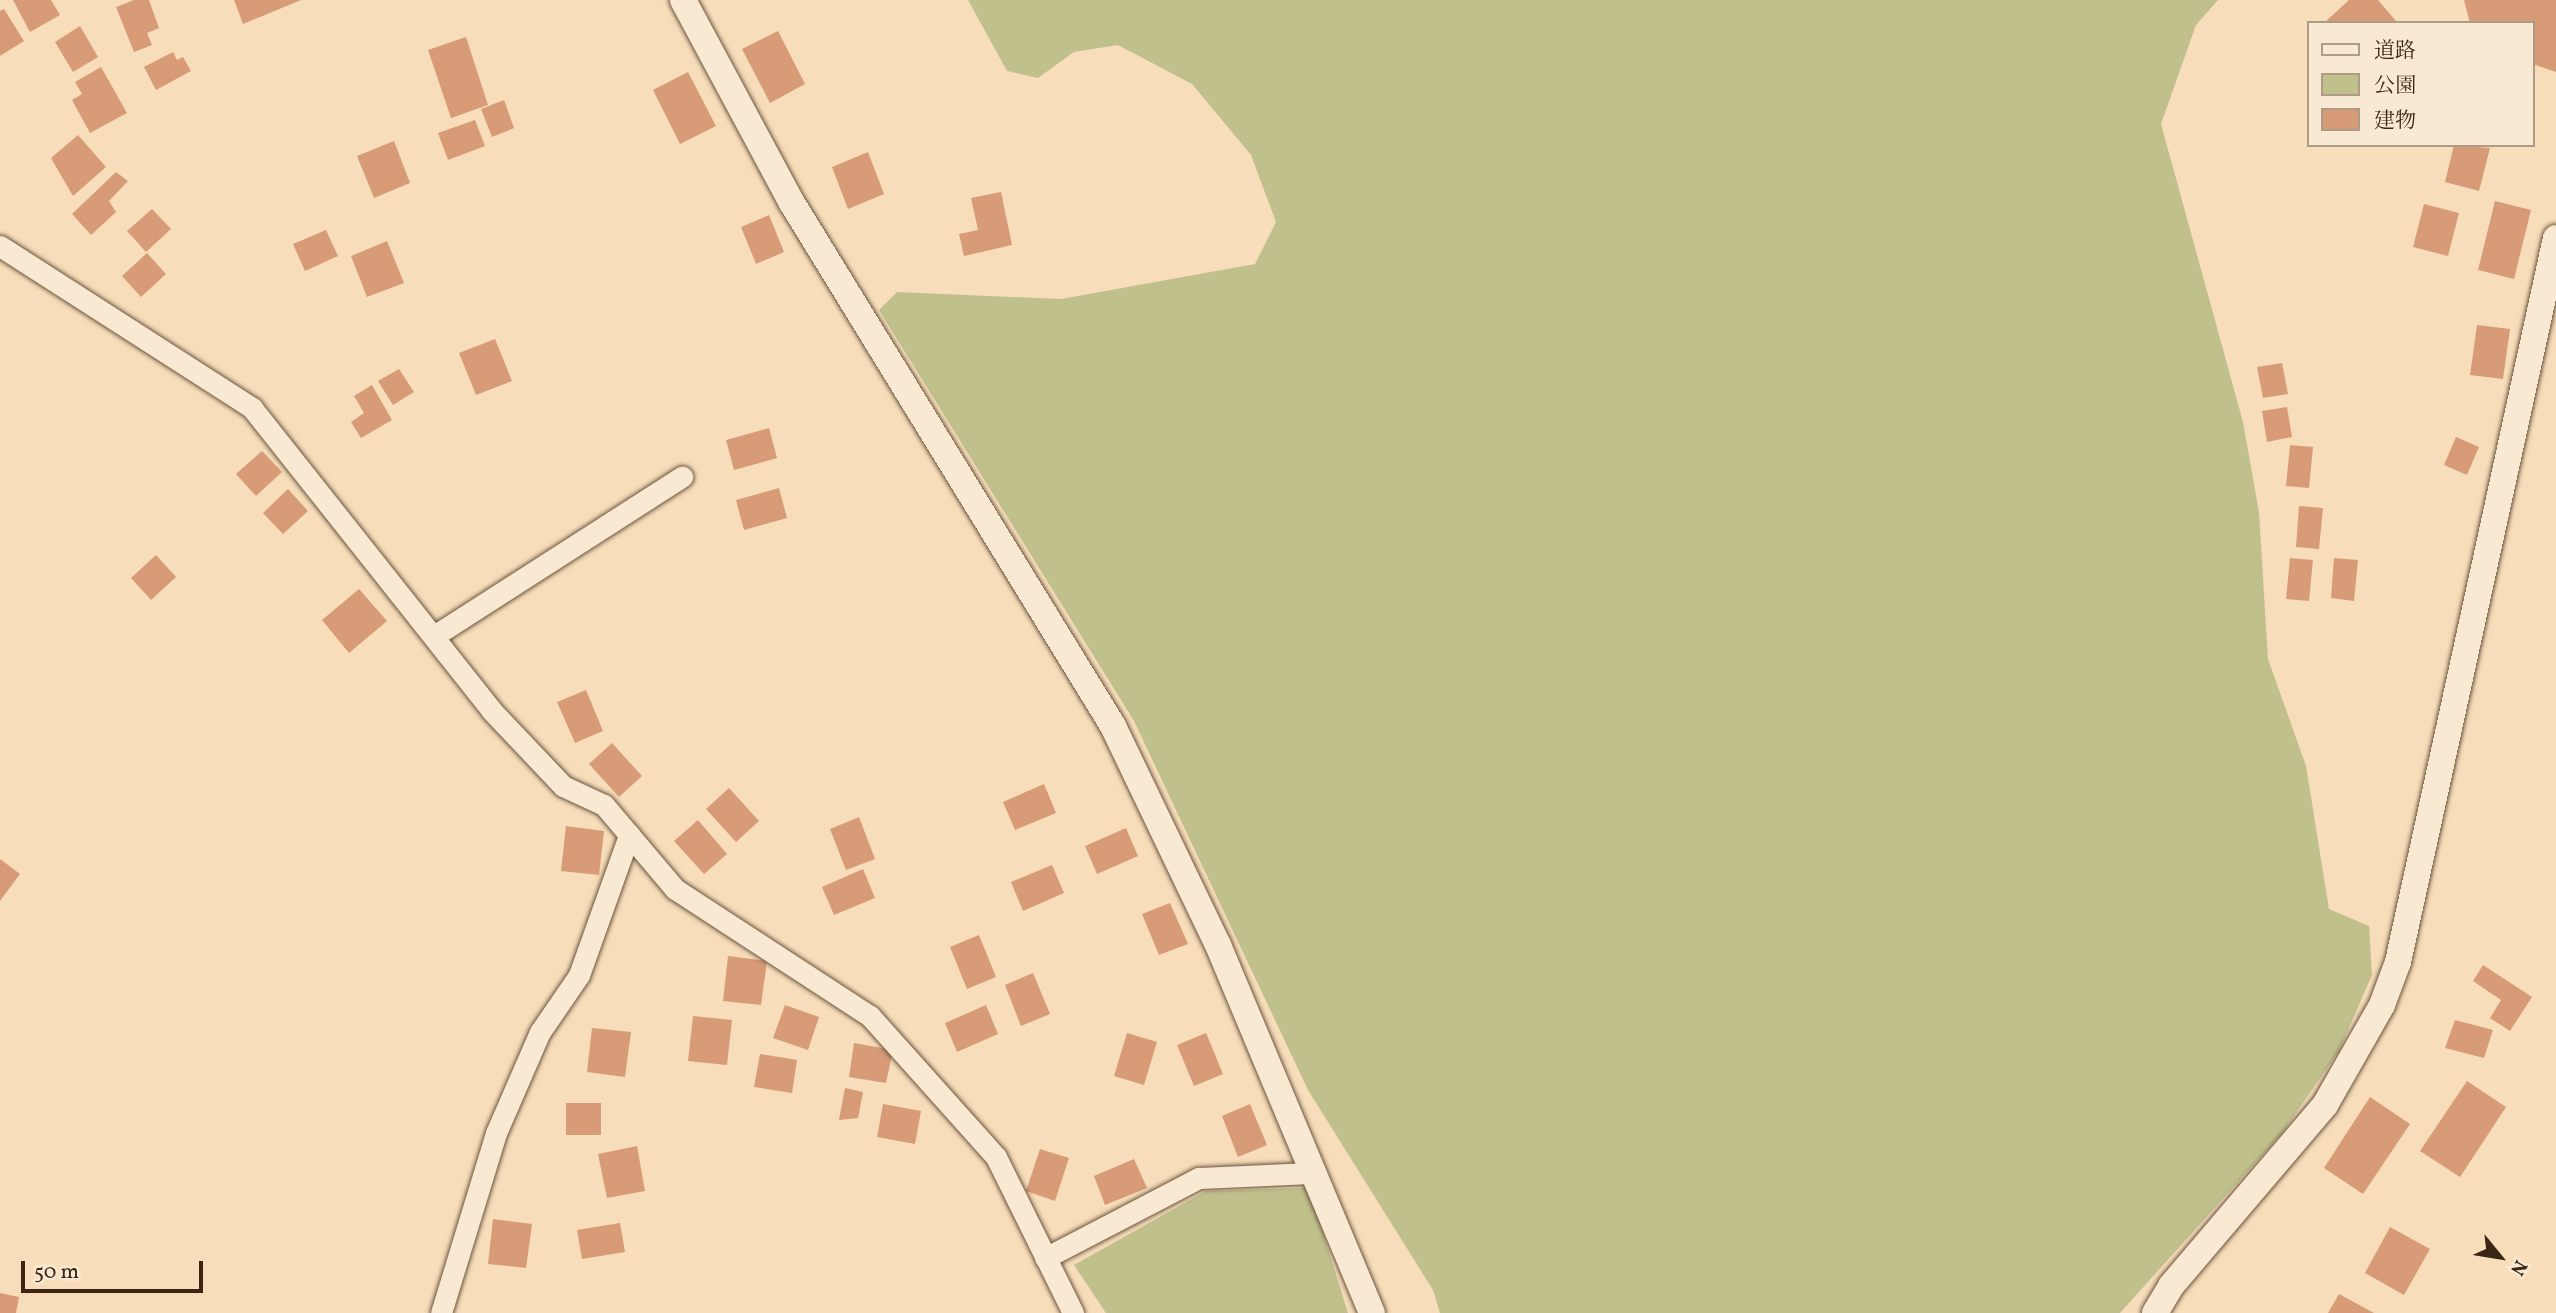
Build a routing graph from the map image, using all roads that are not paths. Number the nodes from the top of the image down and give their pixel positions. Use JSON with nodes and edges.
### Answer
{"nodes":[{"id":1,"x":683,"y":0,"type":"edge"},
{"id":2,"x":2556,"y":238,"type":"edge"},
{"id":3,"x":0,"y":246,"type":"edge"},
{"id":4,"x":682,"y":477,"type":"dead end"},
{"id":5,"x":434,"y":636,"type":"junction"},
{"id":6,"x":629,"y":835,"type":"junction"},
{"id":7,"x":1311,"y":1173,"type":"junction"},
{"id":8,"x":1045,"y":1258,"type":"junction"},
{"id":9,"x":441,"y":1313,"type":"edge"},
{"id":10,"x":1073,"y":1313,"type":"edge"},
{"id":11,"x":1371,"y":1313,"type":"edge"},
{"id":12,"x":2155,"y":1313,"type":"edge"}],
"edges":[{"from":1,"to":7,"type":"street"},
{"from":2,"to":12,"type":"street"},
{"from":3,"to":5,"type":"street"},
{"from":4,"to":5,"type":"street"},
{"from":5,"to":6,"type":"street"},
{"from":6,"to":8,"type":"street"},
{"from":6,"to":9,"type":"street"},
{"from":7,"to":8,"type":"street"},
{"from":7,"to":11,"type":"street"},
{"from":8,"to":10,"type":"street"}]}
